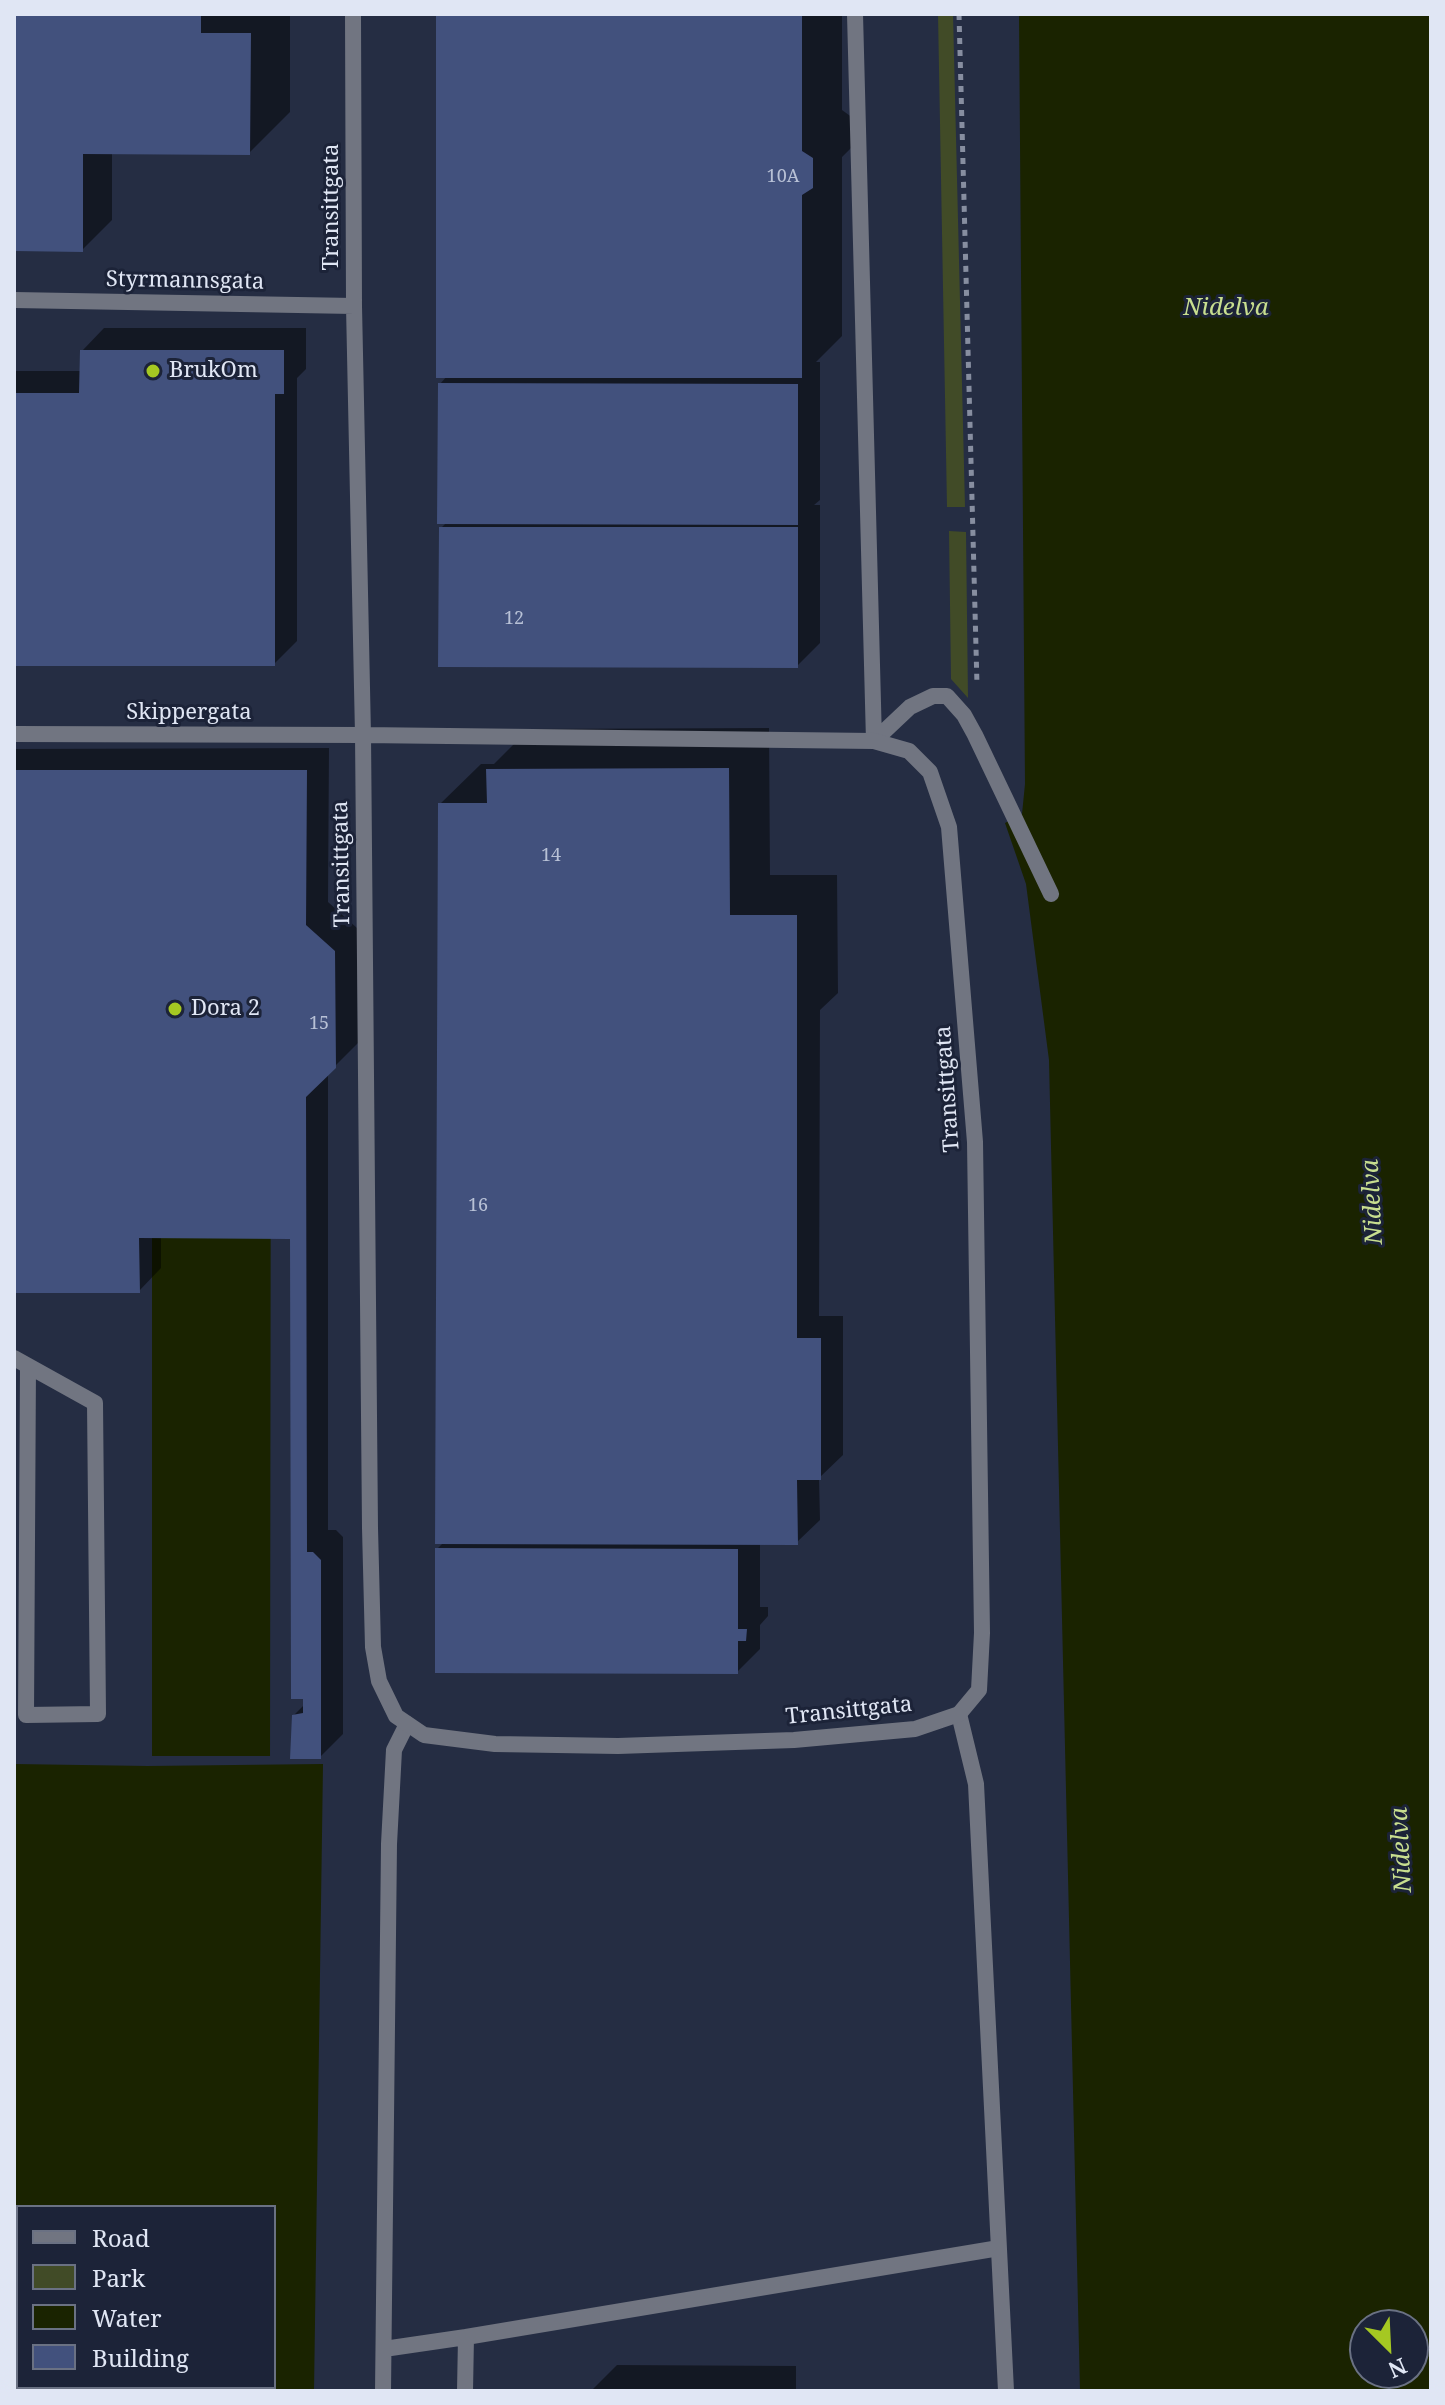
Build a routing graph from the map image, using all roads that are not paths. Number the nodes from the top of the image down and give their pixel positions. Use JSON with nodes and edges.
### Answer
{"nodes":[{"id":1,"x":353,"y":14,"type":"edge"},
{"id":2,"x":855,"y":14,"type":"edge"},
{"id":3,"x":14,"y":300,"type":"edge"},
{"id":4,"x":354,"y":306,"type":"junction"},
{"id":5,"x":14,"y":734,"type":"edge"},
{"id":6,"x":363,"y":735,"type":"junction"},
{"id":7,"x":874,"y":741,"type":"junction"},
{"id":8,"x":1051,"y":894,"type":"dead end"},
{"id":9,"x":21,"y":1362,"type":"edge"},
{"id":10,"x":959,"y":1714,"type":"junction"},
{"id":11,"x":407,"y":1724,"type":"junction"},
{"id":12,"x":999,"y":2248,"type":"junction"},
{"id":13,"x":466,"y":2337,"type":"junction"},
{"id":14,"x":384,"y":2349,"type":"junction"},
{"id":15,"x":383,"y":2391,"type":"edge"},
{"id":16,"x":465,"y":2391,"type":"edge"},
{"id":17,"x":1006,"y":2391,"type":"edge"}],
"edges":[{"from":1,"to":4,"type":"street","name":"Transittgata"},
{"from":2,"to":7,"type":"street"},
{"from":3,"to":4,"type":"street","name":"Styrmannsgata"},
{"from":4,"to":6,"type":"street","name":"Transittgata"},
{"from":5,"to":6,"type":"street","name":"Skippergata"},
{"from":6,"to":7,"type":"street","name":"Transittgata"},
{"from":6,"to":11,"type":"street","name":"Transittgata"},
{"from":7,"to":8,"type":"street"},
{"from":7,"to":10,"type":"street","name":"Transittgata"},
{"from":9,"to":9,"type":"street"},
{"from":10,"to":11,"type":"street","name":"Transittgata"},
{"from":10,"to":12,"type":"street"},
{"from":11,"to":14,"type":"street"},
{"from":12,"to":13,"type":"street"},
{"from":12,"to":17,"type":"street"},
{"from":13,"to":14,"type":"street"},
{"from":13,"to":16,"type":"street"},
{"from":14,"to":15,"type":"street"}]}
